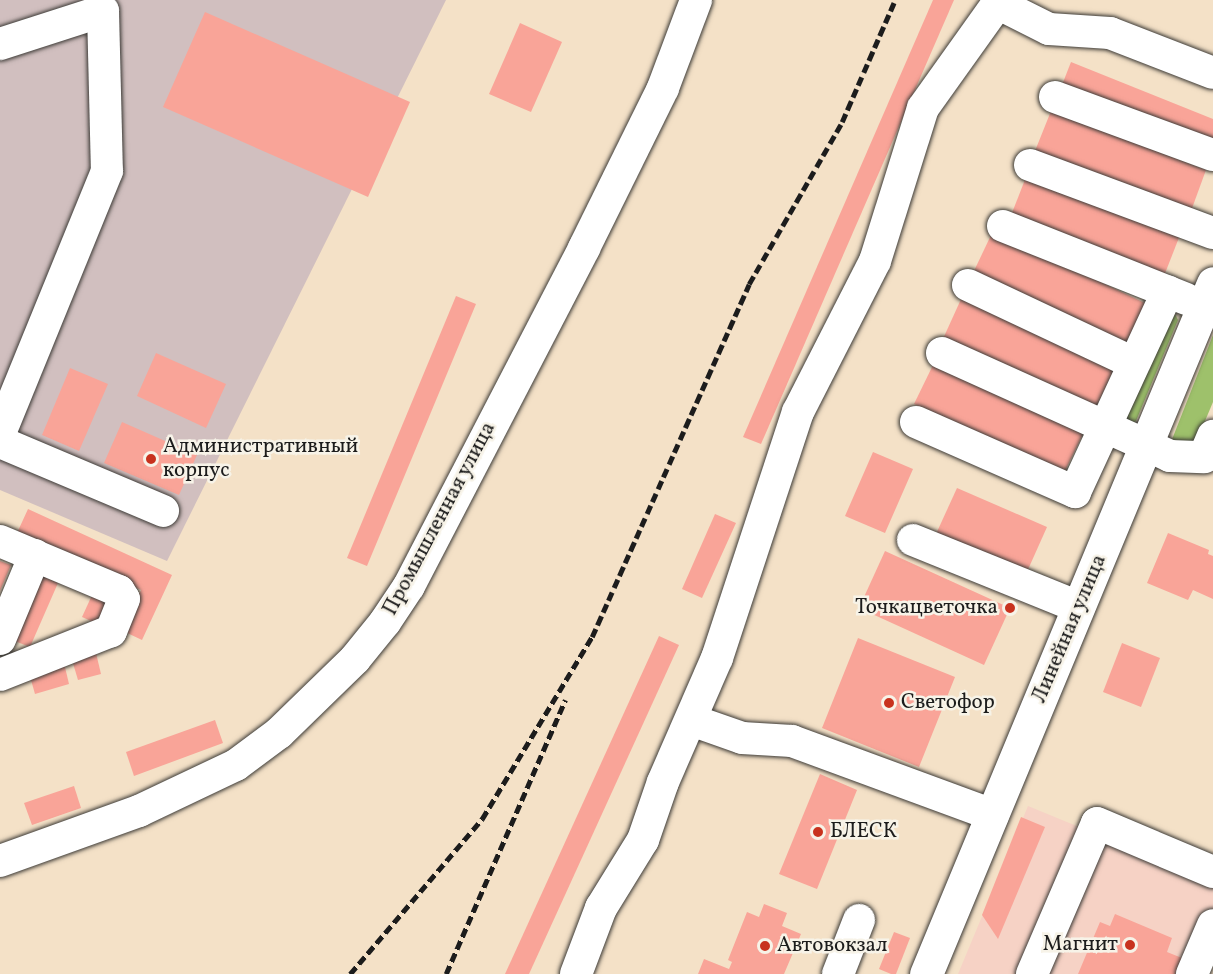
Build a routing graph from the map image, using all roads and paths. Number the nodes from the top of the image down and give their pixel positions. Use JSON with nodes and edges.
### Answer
{"nodes":[{"id":1,"x":696,"y":0,"type":"edge"},
{"id":2,"x":1000,"y":2,"type":"edge"},
{"id":3,"x":0,"y":44,"type":"edge"},
{"id":4,"x":1213,"y":73,"type":"edge"},
{"id":5,"x":1055,"y":97,"type":"dead end"},
{"id":6,"x":1213,"y":155,"type":"edge"},
{"id":7,"x":1030,"y":165,"type":"dead end"},
{"id":8,"x":1003,"y":226,"type":"dead end"},
{"id":9,"x":1213,"y":233,"type":"edge"},
{"id":10,"x":968,"y":285,"type":"dead end"},
{"id":11,"x":1168,"y":291,"type":"junction"},
{"id":12,"x":1208,"y":295,"type":"edge"},
{"id":13,"x":942,"y":353,"type":"dead end"},
{"id":14,"x":1134,"y":363,"type":"junction"},
{"id":15,"x":915,"y":422,"type":"dead end"},
{"id":16,"x":1105,"y":426,"type":"junction"},
{"id":17,"x":0,"y":433,"type":"edge"},
{"id":18,"x":0,"y":442,"type":"edge"},
{"id":19,"x":1146,"y":445,"type":"junction"},
{"id":20,"x":1210,"y":451,"type":"edge"},
{"id":21,"x":163,"y":511,"type":"dead end"},
{"id":22,"x":913,"y":540,"type":"dead end"},
{"id":23,"x":0,"y":541,"type":"edge"},
{"id":24,"x":35,"y":555,"type":"junction"},
{"id":25,"x":1079,"y":607,"type":"junction"},
{"id":26,"x":0,"y":639,"type":"edge"},
{"id":27,"x":0,"y":675,"type":"edge"},
{"id":28,"x":691,"y":720,"type":"junction"},
{"id":29,"x":993,"y":815,"type":"junction"},
{"id":30,"x":0,"y":861,"type":"edge"},
{"id":31,"x":1213,"y":872,"type":"edge"},
{"id":32,"x":859,"y":920,"type":"dead end"},
{"id":33,"x":1213,"y":925,"type":"edge"},
{"id":34,"x":576,"y":974,"type":"edge"},
{"id":35,"x":838,"y":974,"type":"edge"},
{"id":36,"x":926,"y":974,"type":"edge"},
{"id":37,"x":1032,"y":974,"type":"edge"},
{"id":38,"x":1192,"y":974,"type":"edge"}],
"edges":[{"from":1,"to":30,"type":"street","name":"Промышленная улица"},
{"from":2,"to":4,"type":"street"},
{"from":2,"to":28,"type":"street"},
{"from":3,"to":17,"type":"street"},
{"from":5,"to":6,"type":"street"},
{"from":7,"to":9,"type":"street"},
{"from":8,"to":11,"type":"street"},
{"from":10,"to":14,"type":"street"},
{"from":11,"to":12,"type":"street"},
{"from":11,"to":14,"type":"street"},
{"from":12,"to":19,"type":"main road","name":"Линейная улица"},
{"from":13,"to":16,"type":"street"},
{"from":14,"to":16,"type":"street"},
{"from":15,"to":16,"type":"street"},
{"from":16,"to":19,"type":"street"},
{"from":18,"to":21,"type":"street"},
{"from":19,"to":20,"type":"street"},
{"from":19,"to":25,"type":"main road","name":"Линейная улица"},
{"from":22,"to":25,"type":"street"},
{"from":23,"to":24,"type":"street"},
{"from":24,"to":26,"type":"street"},
{"from":24,"to":27,"type":"street"},
{"from":25,"to":29,"type":"main road","name":"Линейная улица"},
{"from":28,"to":29,"type":"street"},
{"from":28,"to":34,"type":"street"},
{"from":29,"to":36,"type":"main road","name":"Линейная улица"},
{"from":31,"to":37,"type":"street"},
{"from":32,"to":35,"type":"street"},
{"from":33,"to":38,"type":"street"}]}
